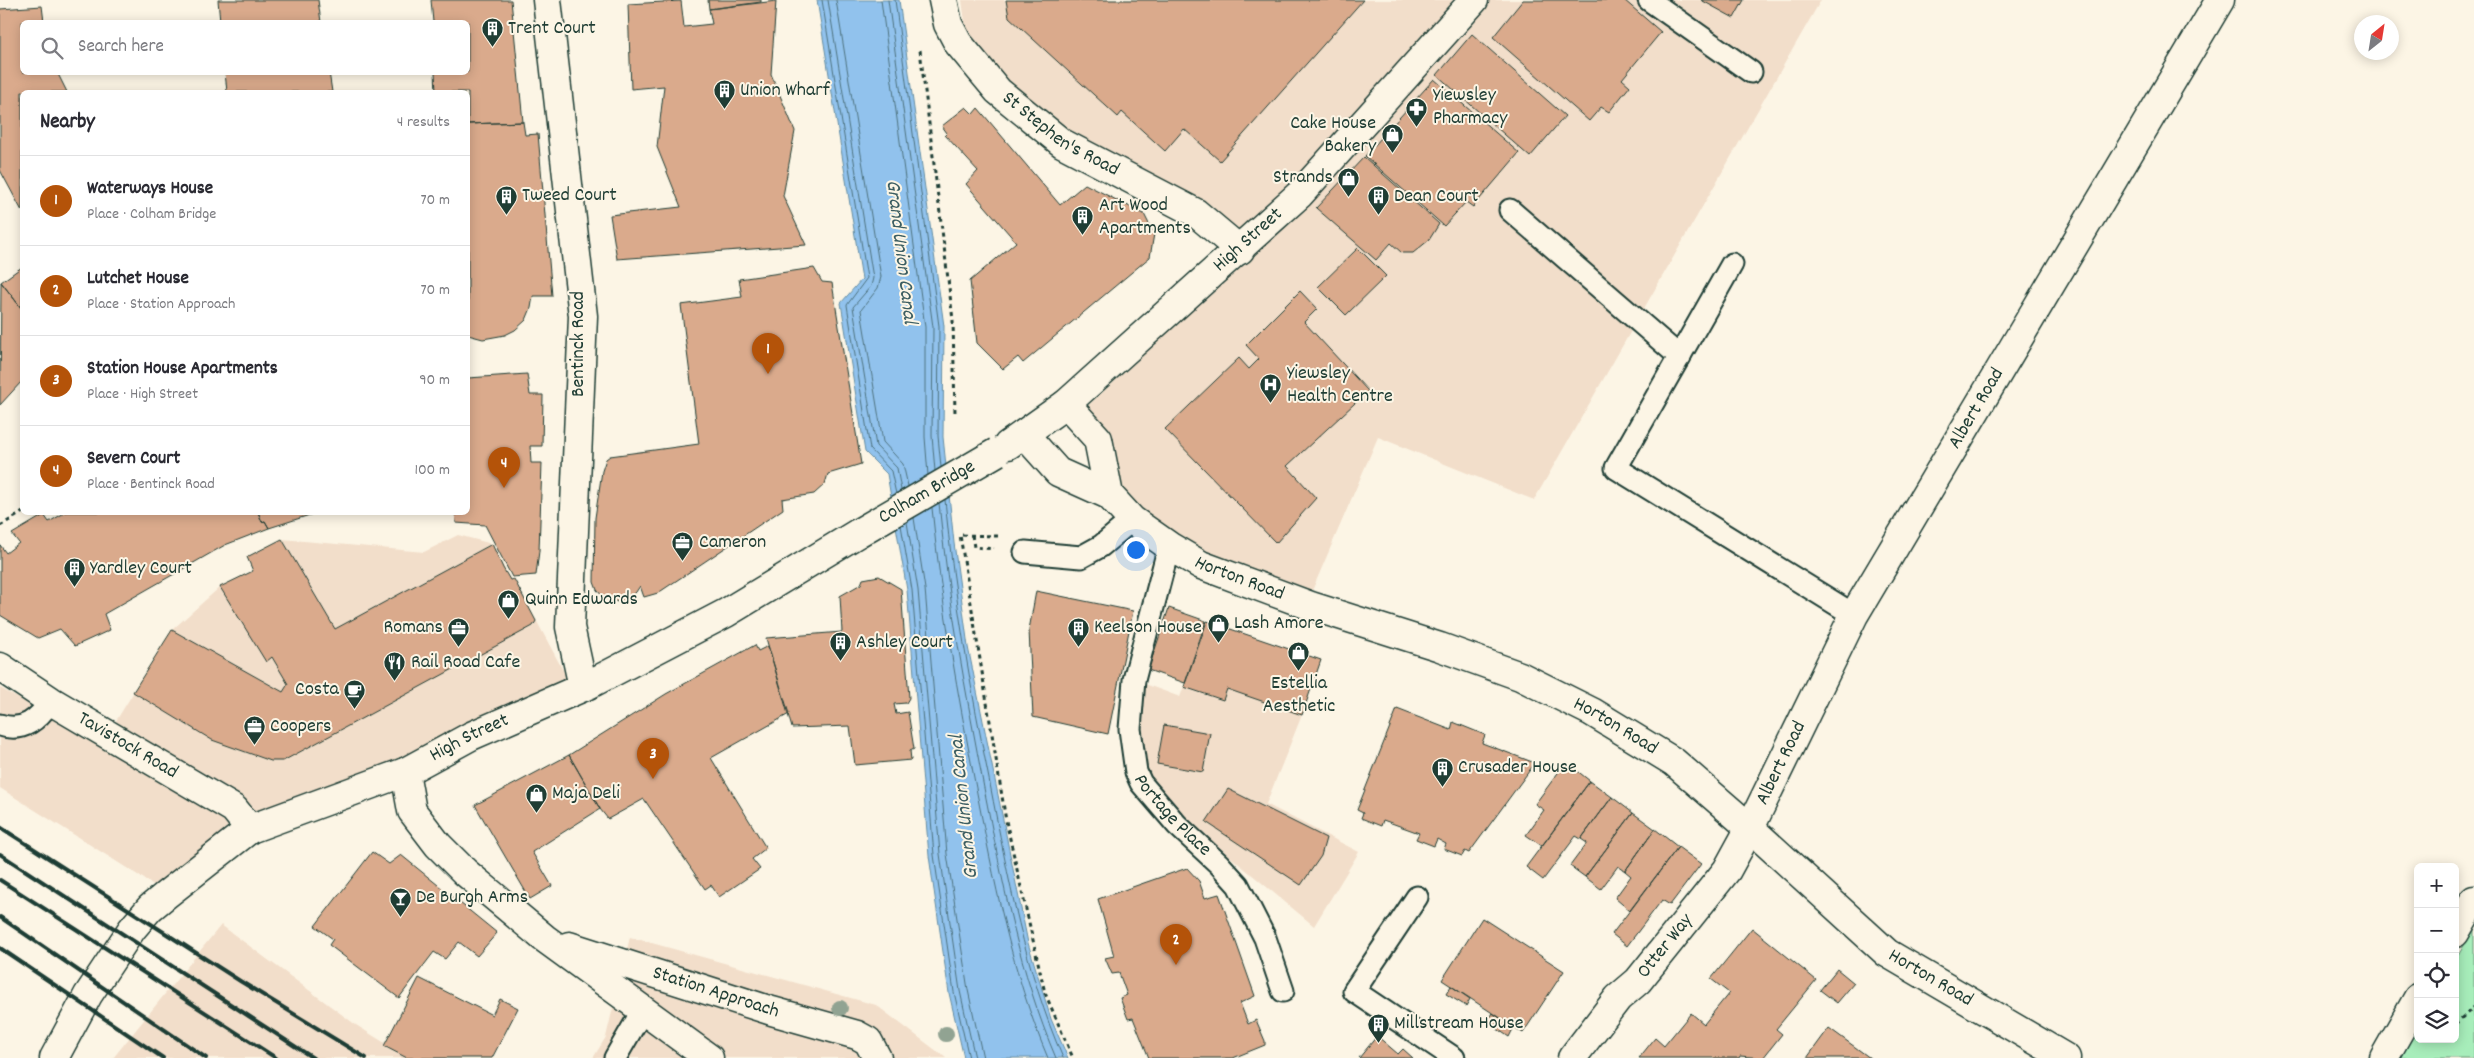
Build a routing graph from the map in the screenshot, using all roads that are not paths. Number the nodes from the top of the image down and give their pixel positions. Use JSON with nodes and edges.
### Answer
{"nodes":[{"id":1,"x":547,"y":0,"type":"edge"},
{"id":2,"x":943,"y":0,"type":"edge"},
{"id":3,"x":1474,"y":0,"type":"edge"},
{"id":4,"x":1649,"y":0,"type":"edge"},
{"id":5,"x":2220,"y":0,"type":"edge"},
{"id":6,"x":1751,"y":72,"type":"dead end"},
{"id":7,"x":1510,"y":210,"type":"dead end"},
{"id":8,"x":1240,"y":250,"type":"junction"},
{"id":9,"x":1732,"y":264,"type":"dead end"},
{"id":10,"x":1680,"y":357,"type":"junction"},
{"id":11,"x":1066,"y":404,"type":"junction"},
{"id":12,"x":1024,"y":434,"type":"junction"},
{"id":13,"x":997,"y":452,"type":"joint"},
{"id":14,"x":1109,"y":495,"type":"junction"},
{"id":15,"x":1132,"y":520,"type":"junction"},
{"id":16,"x":858,"y":533,"type":"joint"},
{"id":17,"x":1169,"y":546,"type":"junction"},
{"id":18,"x":1025,"y":552,"type":"dead end"},
{"id":19,"x":1854,"y":615,"type":"junction"},
{"id":20,"x":0,"y":666,"type":"edge"},
{"id":21,"x":583,"y":687,"type":"junction"},
{"id":22,"x":51,"y":701,"type":"junction"},
{"id":23,"x":0,"y":725,"type":"edge"},
{"id":24,"x":405,"y":772,"type":"junction"},
{"id":25,"x":1750,"y":828,"type":"junction"},
{"id":26,"x":250,"y":829,"type":"junction"},
{"id":27,"x":1417,"y":897,"type":"dead end"},
{"id":28,"x":2474,"y":900,"type":"edge"},
{"id":29,"x":2459,"y":926,"type":"edge"},
{"id":30,"x":544,"y":938,"type":"junction"},
{"id":31,"x":1283,"y":992,"type":"dead end"},
{"id":32,"x":2414,"y":1005,"type":"edge"},
{"id":33,"x":644,"y":1008,"type":"junction"},
{"id":34,"x":877,"y":1056,"type":"edge"},
{"id":35,"x":54,"y":1058,"type":"edge"},
{"id":36,"x":615,"y":1058,"type":"edge"},
{"id":37,"x":709,"y":1058,"type":"edge"},
{"id":38,"x":1454,"y":1058,"type":"edge"},
{"id":39,"x":1572,"y":1058,"type":"edge"},
{"id":40,"x":2066,"y":1058,"type":"edge"},
{"id":41,"x":2384,"y":1058,"type":"edge"}],
"edges":[{"from":1,"to":21,"type":"street","name":"Bentinck Road"},
{"from":2,"to":8,"type":"street","name":"St Stephen's Road"},
{"from":3,"to":8,"type":"street","name":"High Street"},
{"from":4,"to":6,"type":"lane"},
{"from":5,"to":19,"type":"street","name":"Albert Road"},
{"from":7,"to":10,"type":"lane"},
{"from":8,"to":11,"type":"street","name":"High Street"},
{"from":9,"to":10,"type":"lane"},
{"from":10,"to":19,"type":"lane"},
{"from":11,"to":12,"type":"street","name":"High Street"},
{"from":11,"to":14,"type":"street"},
{"from":12,"to":13,"type":"street","name":"High Street"},
{"from":12,"to":14,"type":"street","name":"Horton Road"},
{"from":13,"to":16,"type":"street","name":"Colham Bridge","bridge":true},
{"from":14,"to":15,"type":"street","name":"Horton Road"},
{"from":15,"to":17,"type":"street","name":"Horton Road"},
{"from":15,"to":18,"type":"lane"},
{"from":16,"to":21,"type":"street","name":"High Street"},
{"from":17,"to":25,"type":"street","name":"Horton Road"},
{"from":17,"to":31,"type":"lane","name":"Portage Place"},
{"from":19,"to":25,"type":"street","name":"Albert Road"},
{"from":20,"to":22,"type":"street","name":"Tavistock Road"},
{"from":21,"to":24,"type":"street","name":"High Street"},
{"from":22,"to":23,"type":"lane"},
{"from":22,"to":26,"type":"street","name":"Tavistock Road"},
{"from":24,"to":26,"type":"street","name":"High Street"},
{"from":24,"to":30,"type":"street","name":"Station Approach"},
{"from":25,"to":39,"type":"street","name":"Otter Way"},
{"from":25,"to":40,"type":"street","name":"Horton Road"},
{"from":26,"to":35,"type":"street","name":"High Street"},
{"from":27,"to":38,"type":"lane"},
{"from":28,"to":29,"type":"street"},
{"from":30,"to":33,"type":"street","name":"Station Approach"},
{"from":30,"to":34,"type":"street","name":"Station Approach"},
{"from":32,"to":41,"type":"street"},
{"from":33,"to":36,"type":"lane"},
{"from":33,"to":37,"type":"street","name":"Station Approach"}]}
